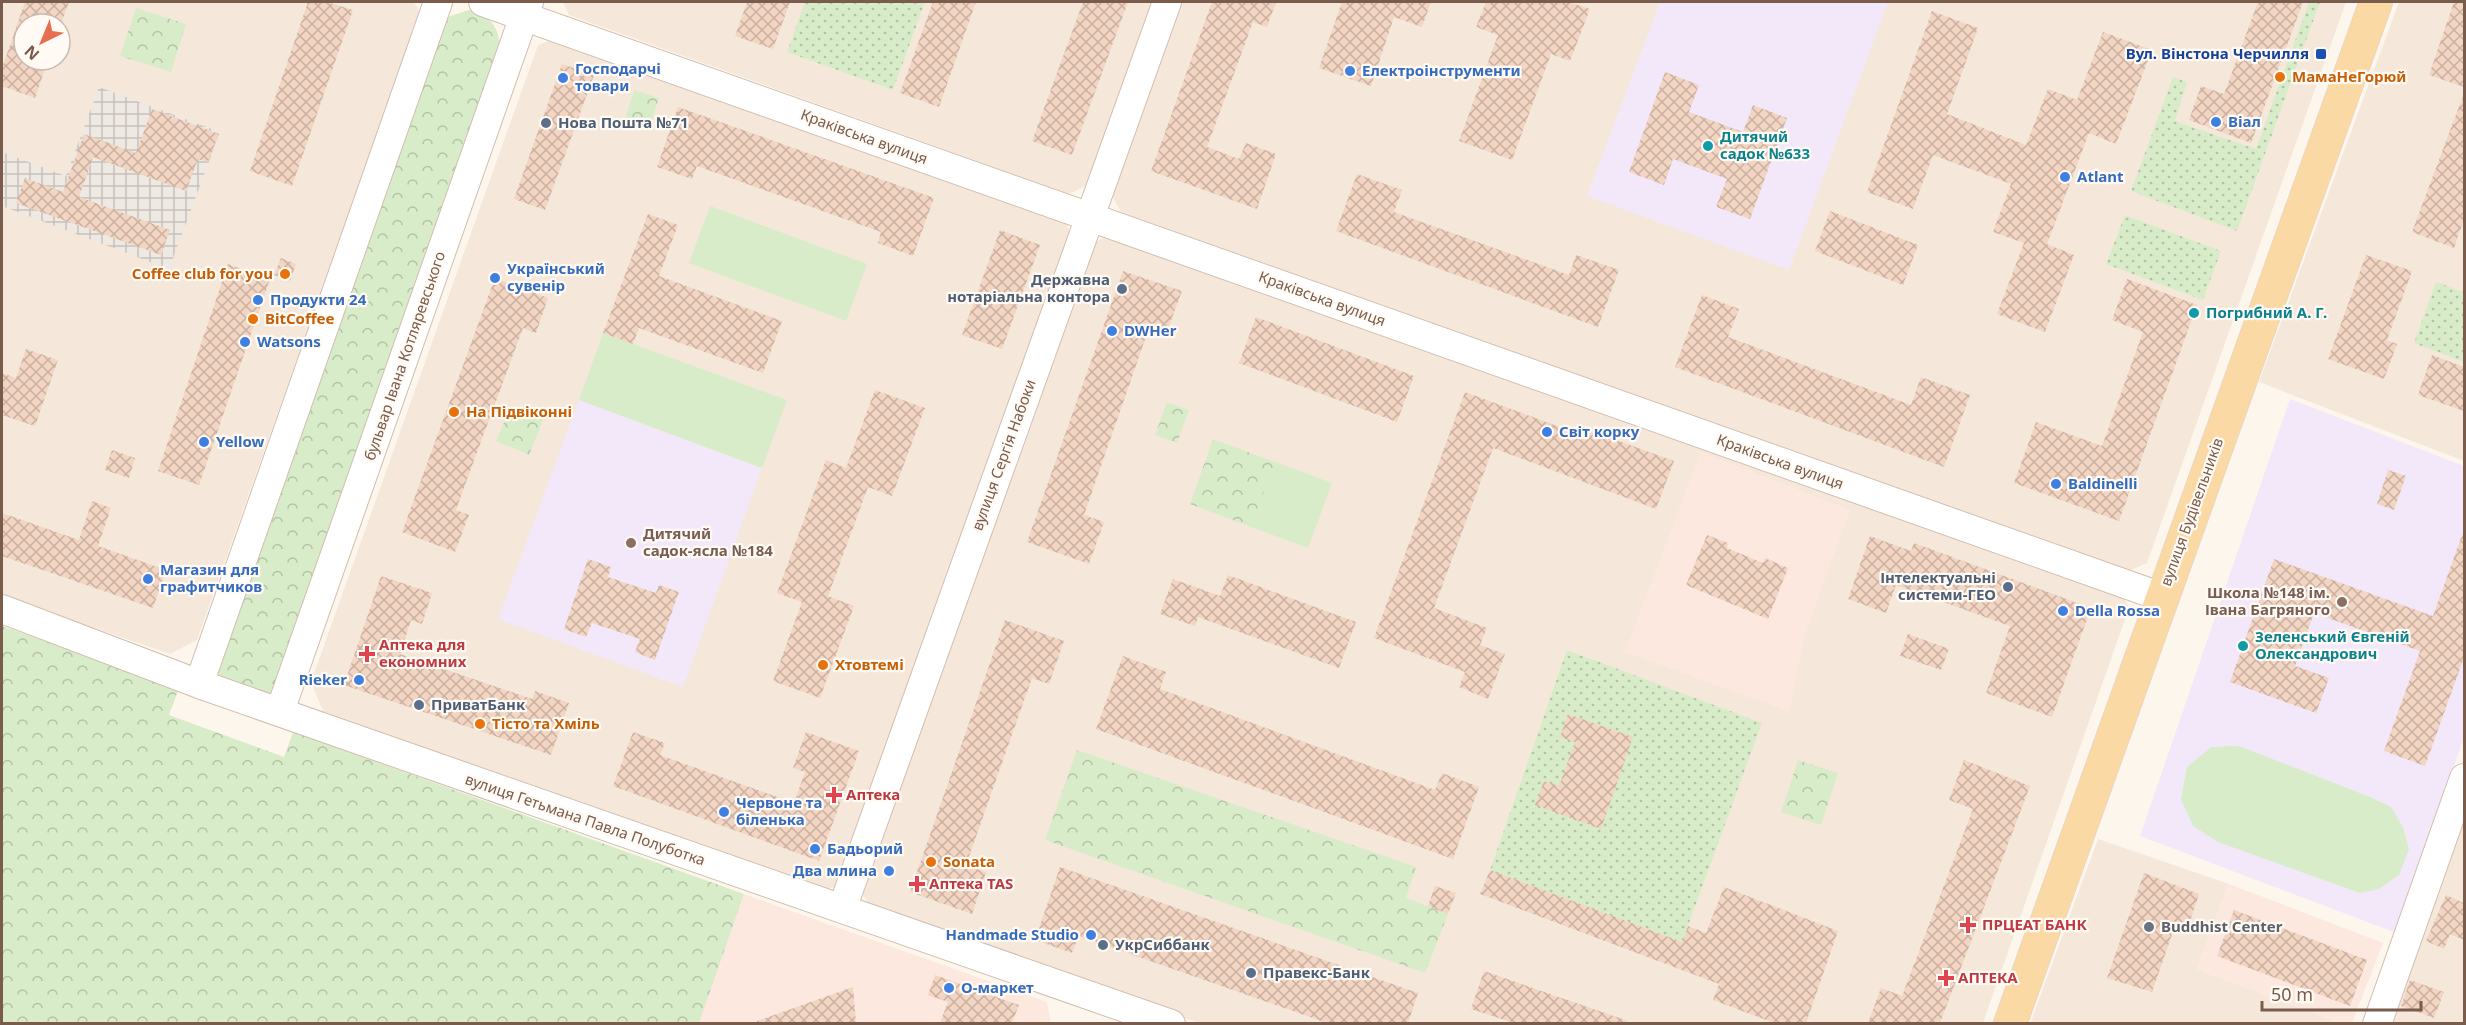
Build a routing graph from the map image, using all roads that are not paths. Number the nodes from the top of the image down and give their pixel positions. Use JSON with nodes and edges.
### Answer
{"nodes":[{"id":1,"x":438,"y":2,"type":"edge"},
{"id":2,"x":483,"y":2,"type":"edge"},
{"id":3,"x":1167,"y":2,"type":"edge"},
{"id":4,"x":2376,"y":2,"type":"edge"},
{"id":5,"x":527,"y":9,"type":"edge"},
{"id":6,"x":1089,"y":217,"type":"junction"},
{"id":7,"x":2162,"y":597,"type":"junction"},
{"id":8,"x":2,"y":609,"type":"edge"},
{"id":9,"x":199,"y":684,"type":"junction"},
{"id":10,"x":280,"y":711,"type":"junction"},
{"id":11,"x":2464,"y":778,"type":"edge"},
{"id":12,"x":842,"y":909,"type":"junction"},
{"id":13,"x":1171,"y":1023,"type":"edge"},
{"id":14,"x":2010,"y":1023,"type":"edge"},
{"id":15,"x":2377,"y":1023,"type":"edge"}],
"edges":[{"from":1,"to":9,"type":"street"},
{"from":2,"to":5,"type":"street","name":"Краківська вулиця"},
{"from":3,"to":6,"type":"street","name":"вулиця Сергія Набоки"},
{"from":4,"to":7,"type":"main road","name":"вулиця Будівельників"},
{"from":5,"to":6,"type":"street","name":"Краківська вулиця"},
{"from":5,"to":10,"type":"street","name":"бульвар Івана Котляревського"},
{"from":6,"to":7,"type":"street","name":"Краківська вулиця"},
{"from":6,"to":12,"type":"street","name":"вулиця Сергія Набоки"},
{"from":7,"to":14,"type":"main road","name":"вулиця Будівельників"},
{"from":8,"to":9,"type":"street","name":"вулиця Гетьмана Павла Полуботка"},
{"from":9,"to":10,"type":"street","name":"вулиця Гетьмана Павла Полуботка"},
{"from":10,"to":12,"type":"street","name":"вулиця Гетьмана Павла Полуботка"},
{"from":11,"to":15,"type":"street"},
{"from":12,"to":13,"type":"street","name":"вулиця Гетьмана Павла Полуботка"}]}
